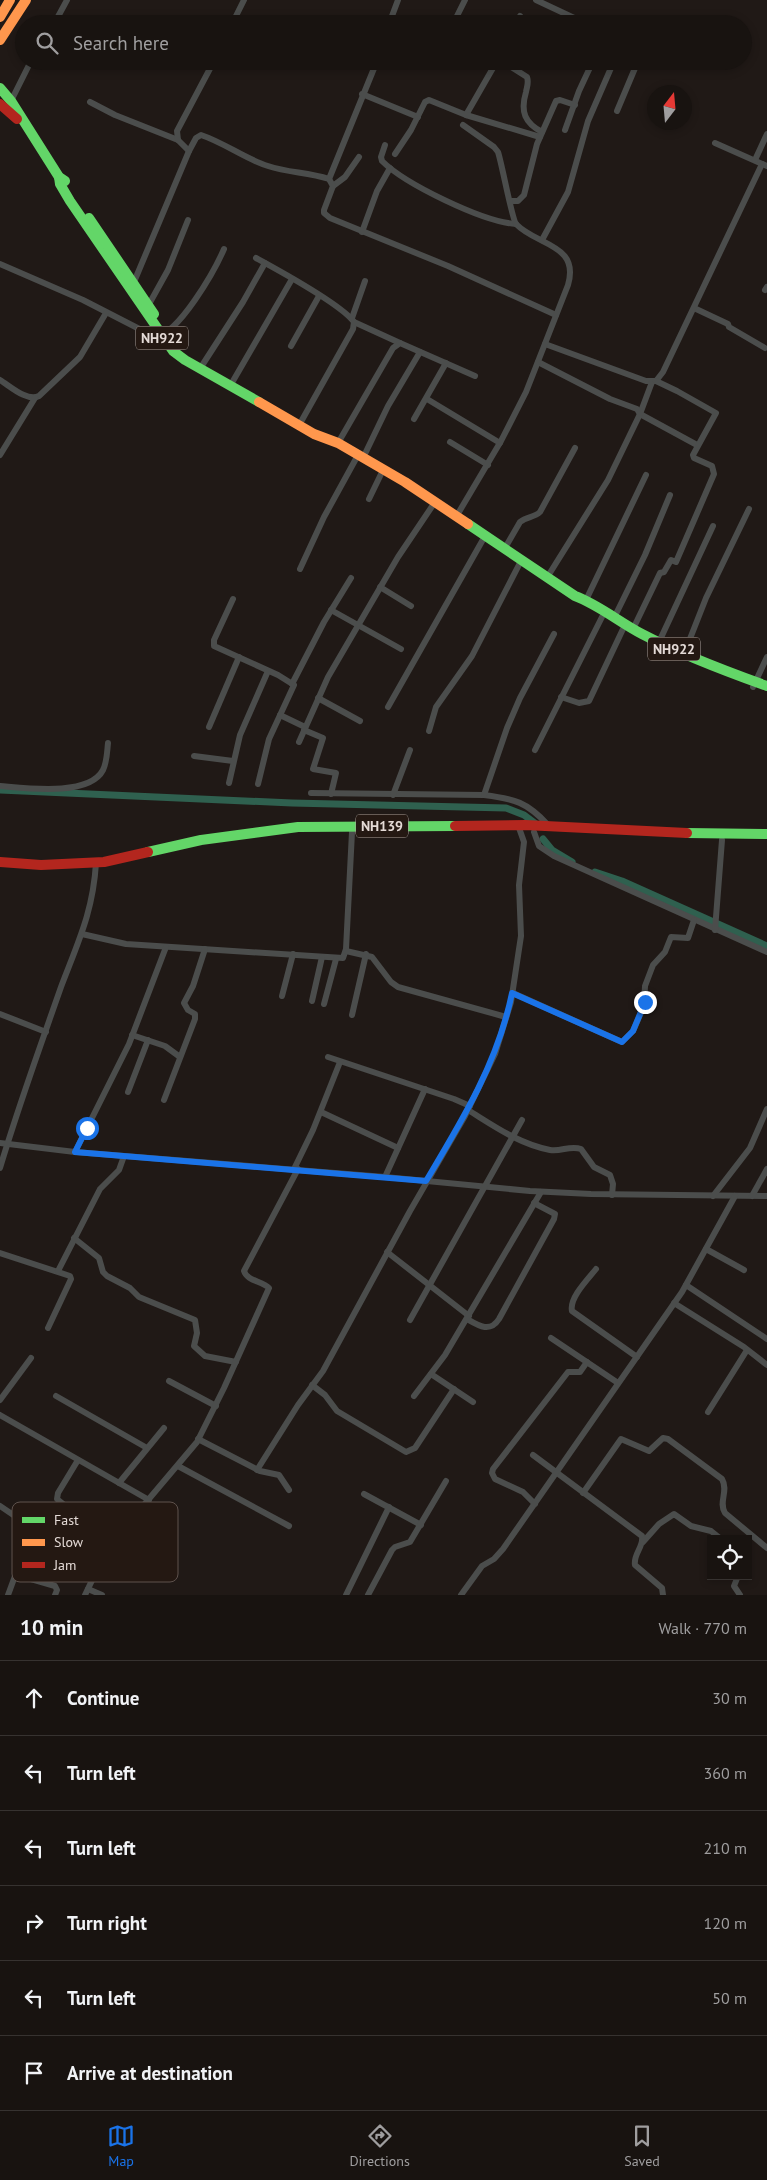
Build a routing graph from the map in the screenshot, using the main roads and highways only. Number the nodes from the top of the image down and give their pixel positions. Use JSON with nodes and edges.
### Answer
{"nodes":[{"id":1,"x":10,"y":0,"type":"edge"},
{"id":2,"x":26,"y":0,"type":"edge"},
{"id":3,"x":16,"y":15,"type":"edge"},
{"id":4,"x":0,"y":17,"type":"edge"},
{"id":5,"x":15,"y":17,"type":"edge"},
{"id":6,"x":0,"y":40,"type":"edge"},
{"id":7,"x":0,"y":88,"type":"edge"},
{"id":8,"x":3,"y":105,"type":"edge"},
{"id":9,"x":59,"y":177,"type":"junction"},
{"id":10,"x":163,"y":335,"type":"junction"},
{"id":11,"x":324,"y":436,"type":"junction"},
{"id":12,"x":575,"y":596,"type":"junction"},
{"id":13,"x":628,"y":629,"type":"junction"},
{"id":14,"x":754,"y":685,"type":"junction"},
{"id":15,"x":767,"y":686,"type":"edge"},
{"id":16,"x":767,"y":692,"type":"edge"},
{"id":17,"x":519,"y":828,"type":"junction"},
{"id":18,"x":767,"y":834,"type":"edge"},
{"id":19,"x":747,"y":837,"type":"junction"},
{"id":20,"x":767,"y":840,"type":"edge"},
{"id":21,"x":0,"y":862,"type":"edge"},
{"id":22,"x":96,"y":866,"type":"junction"},
{"id":23,"x":0,"y":868,"type":"edge"}],
"edges":[{"from":1,"to":4,"type":"main road"},
{"from":2,"to":3,"type":"main road"},
{"from":5,"to":6,"type":"main road"},
{"from":7,"to":8,"type":"main road"},
{"from":8,"to":9,"type":"main road"},
{"from":9,"to":10,"type":"main road"},
{"from":9,"to":10,"type":"main road","number":"NH922"},
{"from":10,"to":11,"type":"main road"},
{"from":10,"to":11,"type":"main road","number":"NH922"},
{"from":11,"to":12,"type":"main road","number":"NH922"},
{"from":12,"to":13,"type":"main road","number":"NH922"},
{"from":12,"to":13,"type":"main road"},
{"from":13,"to":14,"type":"main road","number":"NH922"},
{"from":13,"to":14,"type":"main road"},
{"from":14,"to":15,"type":"main road","number":"NH922"},
{"from":14,"to":16,"type":"main road"},
{"from":17,"to":19,"type":"main road","number":"NH139"},
{"from":17,"to":19,"type":"main road","number":"NH139"},
{"from":17,"to":22,"type":"main road","number":"NH139"},
{"from":17,"to":22,"type":"main road","number":"NH139"},
{"from":18,"to":19,"type":"main road","number":"NH139"},
{"from":19,"to":20,"type":"main road","number":"NH139"},
{"from":21,"to":22,"type":"main road","number":"NH139"},
{"from":22,"to":23,"type":"main road","number":"NH139"}]}
